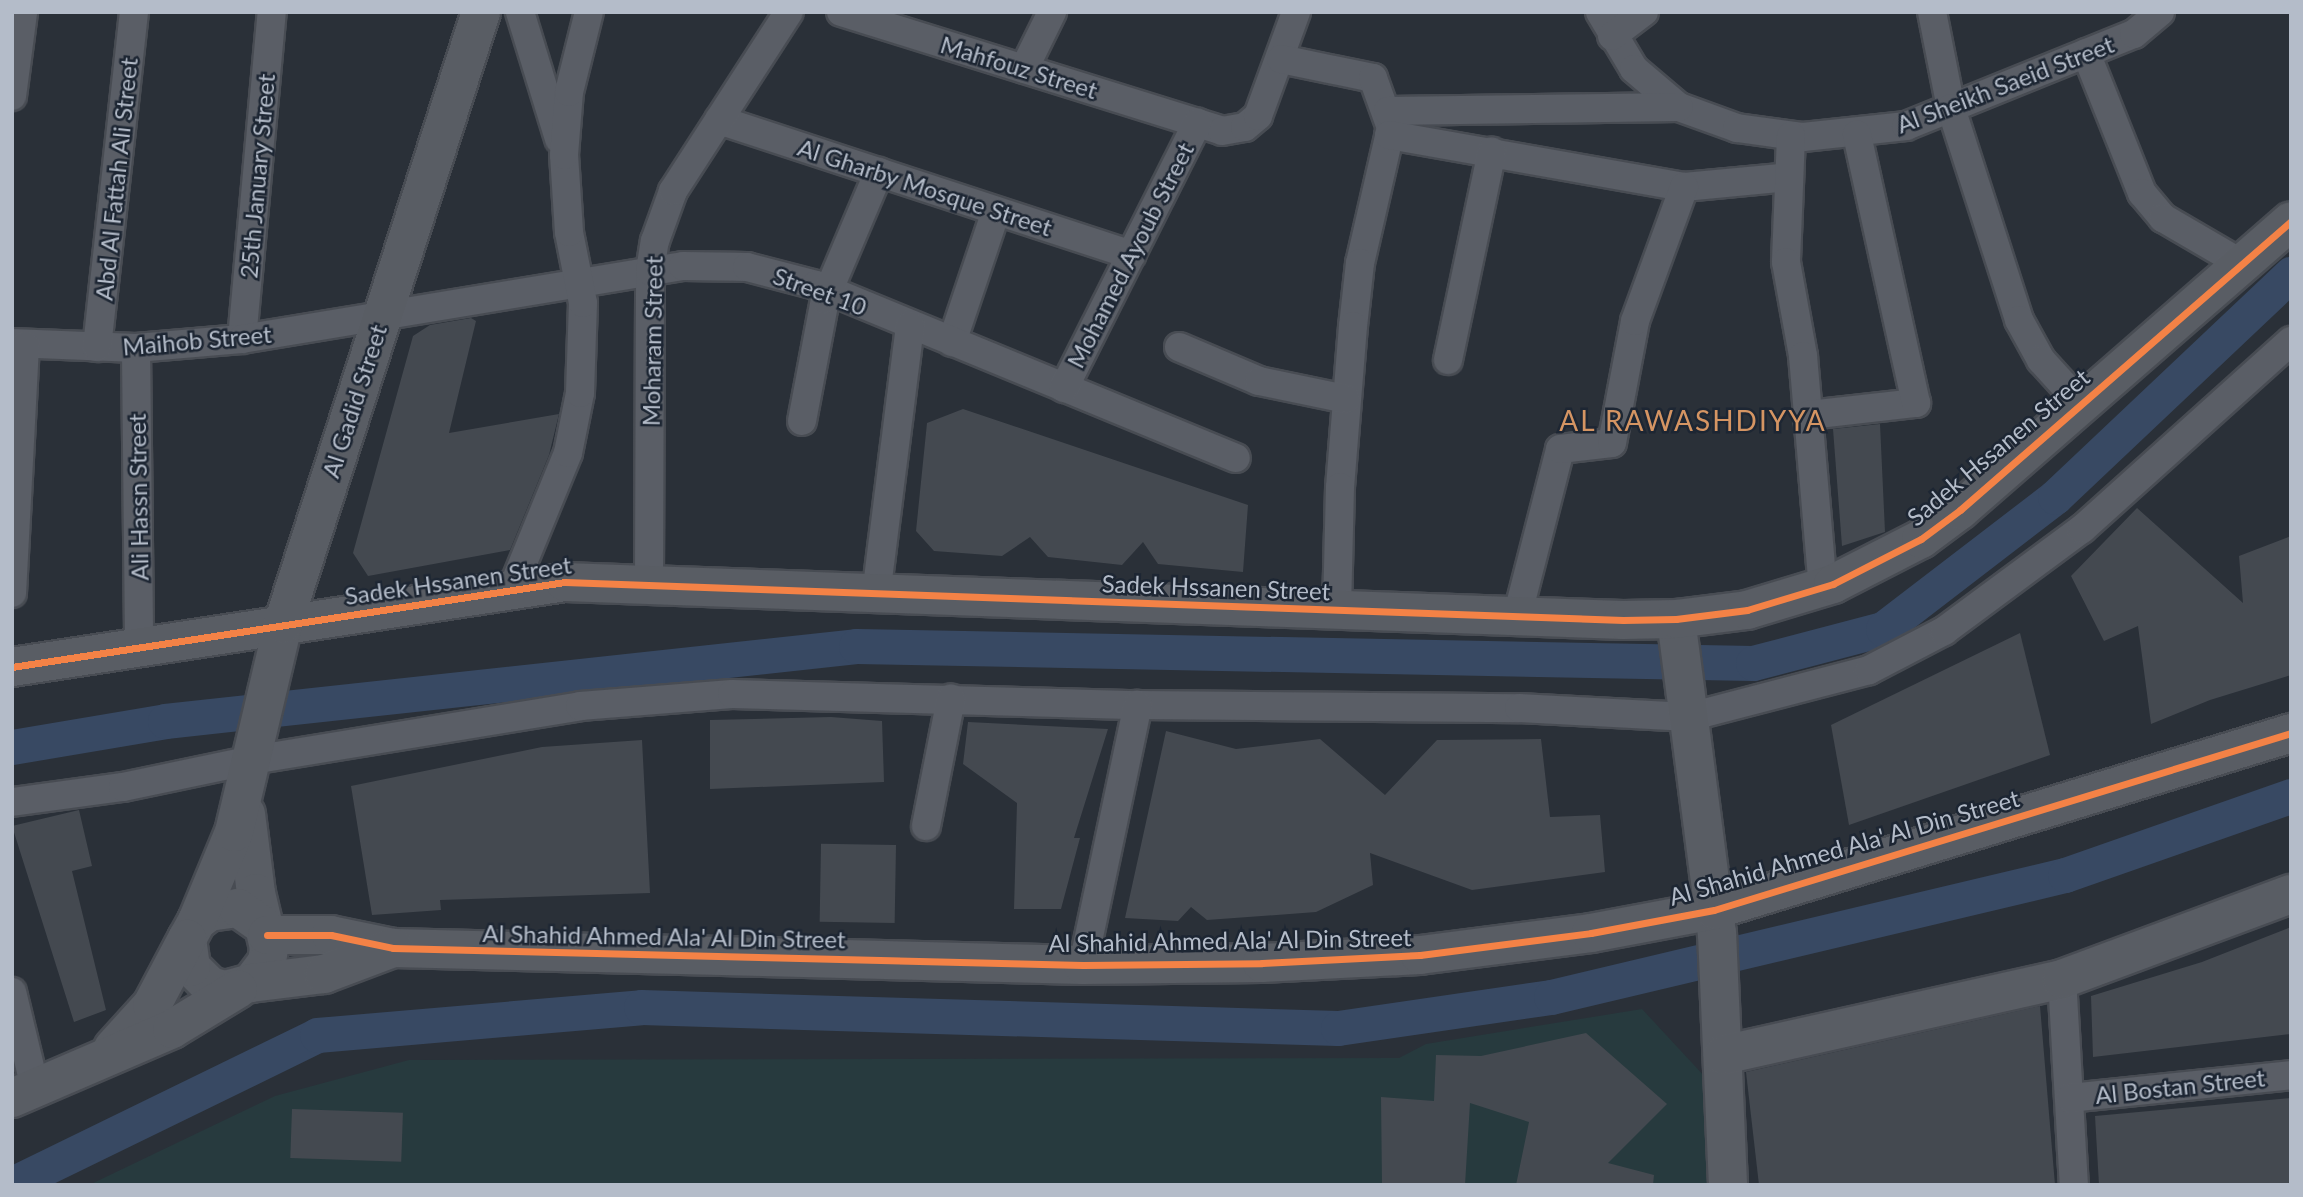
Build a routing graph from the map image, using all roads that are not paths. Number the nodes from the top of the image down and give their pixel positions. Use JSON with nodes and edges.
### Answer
{"nodes":[{"id":1,"x":23,"y":12,"type":"edge"},
{"id":2,"x":134,"y":12,"type":"edge"},
{"id":3,"x":272,"y":12,"type":"edge"},
{"id":4,"x":481,"y":12,"type":"edge"},
{"id":5,"x":520,"y":12,"type":"edge"},
{"id":6,"x":589,"y":12,"type":"edge"},
{"id":7,"x":789,"y":12,"type":"edge"},
{"id":8,"x":841,"y":12,"type":"edge"},
{"id":9,"x":1052,"y":12,"type":"edge"},
{"id":10,"x":1296,"y":12,"type":"edge"},
{"id":11,"x":1644,"y":12,"type":"edge"},
{"id":12,"x":1932,"y":12,"type":"edge"},
{"id":13,"x":2160,"y":12,"type":"edge"},
{"id":14,"x":1606,"y":24,"type":"edge"},
{"id":15,"x":2086,"y":53,"type":"junction"},
{"id":16,"x":1281,"y":58,"type":"junction"},
{"id":17,"x":1024,"y":69,"type":"junction"},
{"id":18,"x":12,"y":96,"type":"edge"},
{"id":19,"x":1679,"y":107,"type":"junction"},
{"id":20,"x":1951,"y":108,"type":"junction"},
{"id":21,"x":719,"y":120,"type":"junction"},
{"id":22,"x":1197,"y":123,"type":"junction"},
{"id":23,"x":1389,"y":123,"type":"junction"},
{"id":24,"x":1857,"y":134,"type":"junction"},
{"id":25,"x":1791,"y":136,"type":"junction"},
{"id":26,"x":1492,"y":152,"type":"junction"},
{"id":27,"x":564,"y":156,"type":"junction"},
{"id":28,"x":879,"y":172,"type":"junction"},
{"id":29,"x":1789,"y":177,"type":"junction"},
{"id":30,"x":1684,"y":187,"type":"junction"},
{"id":31,"x":996,"y":211,"type":"junction"},
{"id":32,"x":2291,"y":221,"type":"edge"},
{"id":33,"x":1131,"y":255,"type":"junction"},
{"id":34,"x":2242,"y":264,"type":"junction"},
{"id":35,"x":650,"y":271,"type":"junction"},
{"id":36,"x":579,"y":283,"type":"junction"},
{"id":37,"x":828,"y":290,"type":"junction"},
{"id":38,"x":380,"y":319,"type":"junction"},
{"id":39,"x":910,"y":325,"type":"junction"},
{"id":40,"x":242,"y":339,"type":"junction"},
{"id":41,"x":2291,"y":341,"type":"edge"},
{"id":42,"x":952,"y":342,"type":"junction"},
{"id":43,"x":19,"y":344,"type":"edge"},
{"id":44,"x":97,"y":347,"type":"junction"},
{"id":45,"x":1179,"y":347,"type":"dead end"},
{"id":46,"x":136,"y":348,"type":"junction"},
{"id":47,"x":1448,"y":360,"type":"dead end"},
{"id":48,"x":1064,"y":388,"type":"junction"},
{"id":49,"x":1346,"y":399,"type":"junction"},
{"id":50,"x":2081,"y":404,"type":"junction"},
{"id":51,"x":1809,"y":415,"type":"junction"},
{"id":52,"x":803,"y":421,"type":"dead end"},
{"id":53,"x":1236,"y":458,"type":"dead end"},
{"id":54,"x":649,"y":582,"type":"junction"},
{"id":55,"x":513,"y":587,"type":"junction"},
{"id":56,"x":1823,"y":587,"type":"junction"},
{"id":57,"x":12,"y":593,"type":"edge"},
{"id":58,"x":876,"y":595,"type":"junction"},
{"id":59,"x":1337,"y":611,"type":"junction"},
{"id":60,"x":1517,"y":617,"type":"junction"},
{"id":61,"x":283,"y":625,"type":"junction"},
{"id":62,"x":1677,"y":629,"type":"junction"},
{"id":63,"x":139,"y":647,"type":"junction"},
{"id":64,"x":12,"y":667,"type":"edge"},
{"id":65,"x":951,"y":698,"type":"junction"},
{"id":66,"x":1687,"y":703,"type":"junction"},
{"id":67,"x":1138,"y":705,"type":"junction"},
{"id":68,"x":2291,"y":733,"type":"edge"},
{"id":69,"x":249,"y":777,"type":"junction"},
{"id":70,"x":12,"y":802,"type":"edge"},
{"id":71,"x":926,"y":826,"type":"dead end"},
{"id":72,"x":2291,"y":894,"type":"edge"},
{"id":73,"x":1715,"y":921,"type":"junction"},
{"id":74,"x":192,"y":930,"type":"junction"},
{"id":75,"x":265,"y":930,"type":"junction"},
{"id":76,"x":393,"y":948,"type":"junction"},
{"id":77,"x":1083,"y":965,"type":"junction"},
{"id":78,"x":2062,"y":979,"type":"junction"},
{"id":79,"x":245,"y":986,"type":"junction"},
{"id":80,"x":12,"y":992,"type":"edge"},
{"id":81,"x":1721,"y":1044,"type":"junction"},
{"id":82,"x":101,"y":1059,"type":"junction"},
{"id":83,"x":2291,"y":1075,"type":"edge"},
{"id":84,"x":24,"y":1093,"type":"edge"},
{"id":85,"x":2070,"y":1098,"type":"junction"},
{"id":86,"x":1728,"y":1185,"type":"edge"},
{"id":87,"x":2074,"y":1185,"type":"edge"}],
"edges":[{"from":1,"to":18,"type":"street"},
{"from":2,"to":44,"type":"street","name":"Abd Al Fattah Ali Street"},
{"from":3,"to":40,"type":"street","name":"25th January Street"},
{"from":4,"to":38,"type":"street","name":"Al Gadid Street"},
{"from":5,"to":27,"type":"street"},
{"from":6,"to":27,"type":"street"},
{"from":7,"to":21,"type":"street","name":"Moharam Street"},
{"from":8,"to":17,"type":"street","name":"Mahfouz Street"},
{"from":9,"to":17,"type":"street"},
{"from":10,"to":16,"type":"street","name":"Mahfouz Street"},
{"from":11,"to":14,"type":"street"},
{"from":12,"to":20,"type":"street"},
{"from":13,"to":15,"type":"street","name":"Al Sheikh Saeid Street"},
{"from":14,"to":19,"type":"street","name":"Al Sheikh Saeid Street"},
{"from":15,"to":20,"type":"street","name":"Al Sheikh Saeid Street"},
{"from":15,"to":34,"type":"street"},
{"from":16,"to":22,"type":"street","name":"Mahfouz Street"},
{"from":16,"to":23,"type":"street"},
{"from":17,"to":22,"type":"street","name":"Mahfouz Street"},
{"from":19,"to":23,"type":"street"},
{"from":19,"to":25,"type":"street","name":"Al Sheikh Saeid Street"},
{"from":20,"to":24,"type":"street","name":"Al Sheikh Saeid Street"},
{"from":20,"to":50,"type":"street"},
{"from":21,"to":28,"type":"street","name":"Al Gharby Mosque Street"},
{"from":21,"to":35,"type":"street","name":"Moharam Street"},
{"from":22,"to":33,"type":"street","name":"Mohamed Ayoub Street"},
{"from":23,"to":26,"type":"street"},
{"from":23,"to":49,"type":"street"},
{"from":24,"to":25,"type":"street","name":"Al Sheikh Saeid Street"},
{"from":24,"to":51,"type":"street"},
{"from":25,"to":29,"type":"street"},
{"from":26,"to":30,"type":"street"},
{"from":26,"to":47,"type":"street"},
{"from":27,"to":36,"type":"street"},
{"from":28,"to":31,"type":"street","name":"Al Gharby Mosque Street"},
{"from":28,"to":37,"type":"street"},
{"from":29,"to":30,"type":"street"},
{"from":29,"to":51,"type":"street"},
{"from":30,"to":60,"type":"street"},
{"from":31,"to":33,"type":"street","name":"Al Gharby Mosque Street"},
{"from":31,"to":42,"type":"street"},
{"from":32,"to":34,"type":"street","name":"Sadek Hssanen Street"},
{"from":33,"to":48,"type":"street","name":"Mohamed Ayoub Street"},
{"from":34,"to":50,"type":"street","name":"Sadek Hssanen Street"},
{"from":35,"to":36,"type":"street","name":"Street 10"},
{"from":35,"to":37,"type":"street","name":"Street 10"},
{"from":35,"to":54,"type":"street","name":"Moharam Street"},
{"from":36,"to":38,"type":"street","name":"Street 10"},
{"from":36,"to":55,"type":"street"},
{"from":37,"to":39,"type":"street","name":"Street 10"},
{"from":37,"to":52,"type":"street"},
{"from":38,"to":40,"type":"street","name":"Maihob Street"},
{"from":38,"to":61,"type":"street","name":"Al Gadid Street"},
{"from":39,"to":42,"type":"street","name":"Street 10"},
{"from":39,"to":58,"type":"street"},
{"from":40,"to":46,"type":"street","name":"Maihob Street"},
{"from":41,"to":66,"type":"street"},
{"from":42,"to":48,"type":"street","name":"Street 10"},
{"from":43,"to":44,"type":"street","name":"Maihob Street"},
{"from":43,"to":57,"type":"street"},
{"from":44,"to":46,"type":"street","name":"Maihob Street"},
{"from":45,"to":49,"type":"street"},
{"from":46,"to":63,"type":"street","name":"Ali Hassn Street"},
{"from":48,"to":53,"type":"street","name":"Street 10"},
{"from":49,"to":59,"type":"street"},
{"from":50,"to":56,"type":"street","name":"Sadek Hssanen Street"},
{"from":51,"to":56,"type":"street"},
{"from":54,"to":55,"type":"street","name":"Sadek Hssanen Street"},
{"from":54,"to":58,"type":"street","name":"Sadek Hssanen Street"},
{"from":55,"to":61,"type":"street","name":"Sadek Hssanen Street"},
{"from":56,"to":62,"type":"street","name":"Sadek Hssanen Street"},
{"from":58,"to":59,"type":"street","name":"Sadek Hssanen Street"},
{"from":59,"to":60,"type":"street","name":"Sadek Hssanen Street"},
{"from":60,"to":62,"type":"street","name":"Sadek Hssanen Street"},
{"from":61,"to":63,"type":"street","name":"Sadek Hssanen Street"},
{"from":61,"to":69,"type":"street","name":"Al Gadid Street"},
{"from":62,"to":66,"type":"street"},
{"from":63,"to":64,"type":"street","name":"Sadek Hssanen Street"},
{"from":65,"to":67,"type":"street"},
{"from":65,"to":69,"type":"street"},
{"from":65,"to":71,"type":"street"},
{"from":66,"to":67,"type":"street"},
{"from":66,"to":73,"type":"street"},
{"from":67,"to":77,"type":"street"},
{"from":68,"to":73,"type":"street","name":"Al Shahid Ahmed Ala' Al Din Street"},
{"from":69,"to":70,"type":"street"},
{"from":69,"to":74,"type":"street","name":"Al Gadid Street"},
{"from":69,"to":75,"type":"street","name":"Al Gadid Street"},
{"from":72,"to":78,"type":"street"},
{"from":73,"to":77,"type":"street","name":"Al Shahid Ahmed Ala' Al Din Street"},
{"from":73,"to":81,"type":"street"},
{"from":74,"to":75,"type":"street"},
{"from":74,"to":79,"type":"street"},
{"from":74,"to":82,"type":"street","name":"Al Shahid Ahmed Ala' Al Din Street"},
{"from":75,"to":76,"type":"street","name":"Al Shahid Ahmed Ala' Al Din Street"},
{"from":75,"to":79,"type":"street"},
{"from":76,"to":77,"type":"street","name":"Al Shahid Ahmed Ala' Al Din Street"},
{"from":76,"to":79,"type":"street","name":"Al Shahid Ahmed Ala' Al Din Street"},
{"from":78,"to":81,"type":"street"},
{"from":78,"to":85,"type":"street"},
{"from":79,"to":82,"type":"street","name":"Al Shahid Ahmed Ala' Al Din Street"},
{"from":80,"to":84,"type":"street"},
{"from":81,"to":86,"type":"street"},
{"from":82,"to":84,"type":"street","name":"Al Shahid Ahmed Ala' Al Din Street"},
{"from":83,"to":85,"type":"street","name":"Al Bostan Street"},
{"from":85,"to":87,"type":"street"}]}
